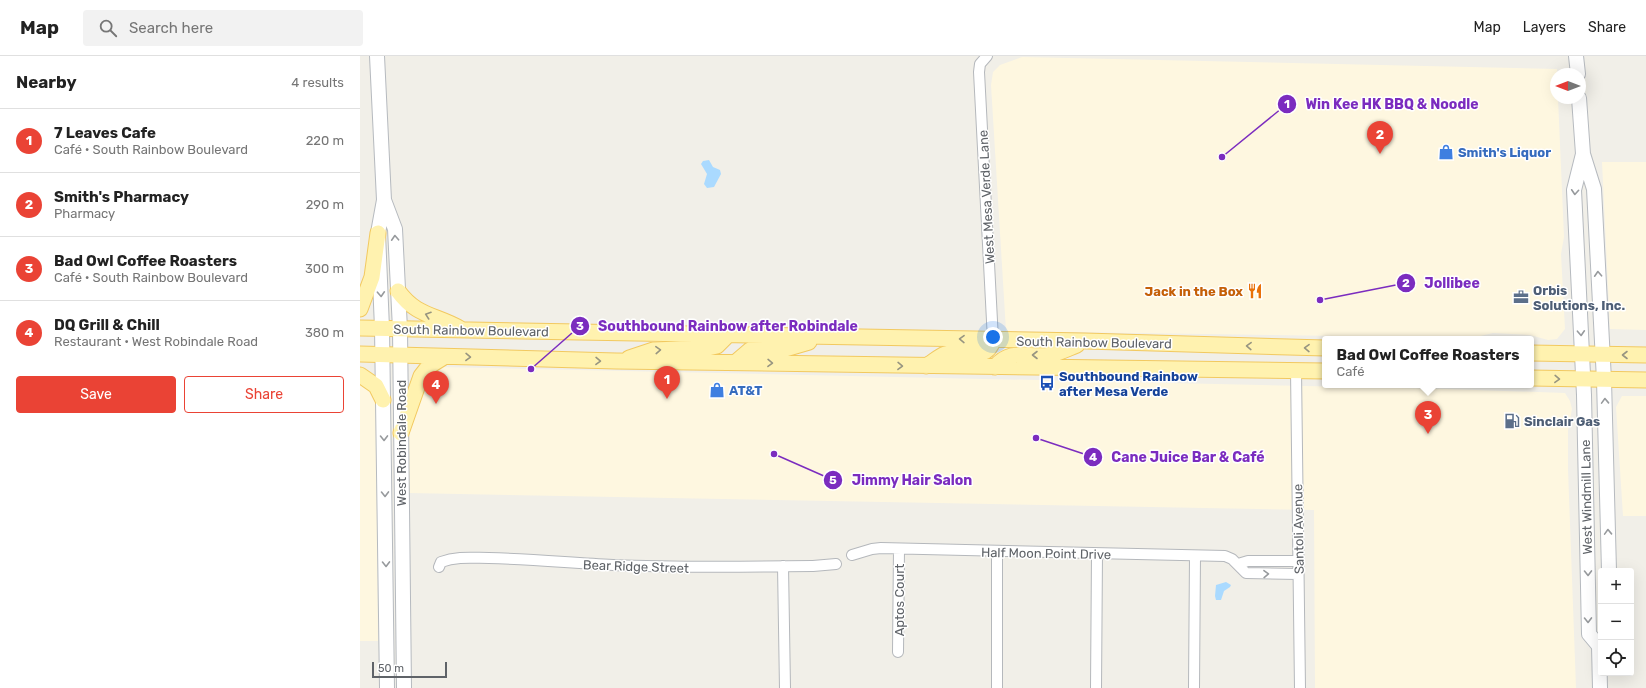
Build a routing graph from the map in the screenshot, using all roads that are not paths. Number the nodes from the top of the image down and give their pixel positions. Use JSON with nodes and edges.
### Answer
{"nodes":[{"id":1,"x":377,"y":56,"type":"edge"},
{"id":2,"x":986,"y":56,"type":"edge"},
{"id":3,"x":1576,"y":56,"type":"edge"},
{"id":4,"x":1577,"y":68,"type":"edge"},
{"id":5,"x":1579,"y":104,"type":"edge"},
{"id":6,"x":1583,"y":154,"type":"junction"},
{"id":7,"x":384,"y":200,"type":"junction"},
{"id":8,"x":378,"y":233,"type":"junction"},
{"id":9,"x":398,"y":291,"type":"junction"},
{"id":10,"x":360,"y":309,"type":"edge"},
{"id":11,"x":360,"y":328,"type":"edge"},
{"id":12,"x":382,"y":328,"type":"junction"},
{"id":13,"x":400,"y":329,"type":"junction"},
{"id":14,"x":464,"y":331,"type":"junction"},
{"id":15,"x":727,"y":336,"type":"junction"},
{"id":16,"x":822,"y":338,"type":"junction"},
{"id":17,"x":993,"y":340,"type":"junction"},
{"id":18,"x":1086,"y":341,"type":"junction"},
{"id":19,"x":1288,"y":347,"type":"junction"},
{"id":20,"x":1322,"y":348,"type":"edge"},
{"id":21,"x":1534,"y":353,"type":"edge"},
{"id":22,"x":360,"y":354,"type":"edge"},
{"id":23,"x":382,"y":354,"type":"junction"},
{"id":24,"x":1582,"y":354,"type":"junction"},
{"id":25,"x":401,"y":355,"type":"junction"},
{"id":26,"x":1603,"y":355,"type":"junction"},
{"id":27,"x":1646,"y":355,"type":"edge"},
{"id":28,"x":444,"y":357,"type":"junction"},
{"id":29,"x":621,"y":361,"type":"junction"},
{"id":30,"x":1322,"y":361,"type":"edge"},
{"id":31,"x":736,"y":362,"type":"junction"},
{"id":32,"x":926,"y":366,"type":"junction"},
{"id":33,"x":994,"y":367,"type":"junction"},
{"id":34,"x":1224,"y":369,"type":"junction"},
{"id":35,"x":1296,"y":370,"type":"junction"},
{"id":36,"x":1322,"y":371,"type":"edge"},
{"id":37,"x":360,"y":375,"type":"edge"},
{"id":38,"x":1534,"y":378,"type":"edge"},
{"id":39,"x":1583,"y":380,"type":"junction"},
{"id":40,"x":1604,"y":380,"type":"junction"},
{"id":41,"x":1646,"y":380,"type":"edge"},
{"id":42,"x":383,"y":400,"type":"junction"},
{"id":43,"x":401,"y":433,"type":"junction"},
{"id":44,"x":385,"y":511,"type":"junction"},
{"id":45,"x":899,"y":549,"type":"junction"},
{"id":46,"x":997,"y":552,"type":"junction"},
{"id":47,"x":1097,"y":554,"type":"junction"},
{"id":48,"x":852,"y":555,"type":"dead end"},
{"id":49,"x":1196,"y":556,"type":"junction"},
{"id":50,"x":1298,"y":561,"type":"junction"},
{"id":51,"x":836,"y":564,"type":"dead end"},
{"id":52,"x":1238,"y":564,"type":"junction"},
{"id":53,"x":783,"y":566,"type":"junction"},
{"id":54,"x":439,"y":567,"type":"dead end"},
{"id":55,"x":1609,"y":568,"type":"edge"},
{"id":56,"x":403,"y":570,"type":"junction"},
{"id":57,"x":1298,"y":574,"type":"junction"},
{"id":58,"x":1598,"y":642,"type":"edge"},
{"id":59,"x":898,"y":652,"type":"dead end"},
{"id":60,"x":1600,"y":676,"type":"edge"},
{"id":61,"x":387,"y":688,"type":"edge"},
{"id":62,"x":404,"y":688,"type":"edge"},
{"id":63,"x":785,"y":688,"type":"edge"},
{"id":64,"x":996,"y":688,"type":"edge"},
{"id":65,"x":1096,"y":688,"type":"edge"},
{"id":66,"x":1194,"y":688,"type":"edge"},
{"id":67,"x":1300,"y":688,"type":"edge"},
{"id":68,"x":1600,"y":688,"type":"edge"}],
"edges":[{"from":1,"to":7,"type":"main road","name":"West Robindale Road"},
{"from":2,"to":17,"type":"street","name":"West Mesa Verde Lane"},
{"from":3,"to":4,"type":"main road"},
{"from":5,"to":6,"type":"main road","name":"West Windmill Lane"},
{"from":6,"to":24,"type":"main road","name":"West Windmill Lane","one_way":true},
{"from":26,"to":6,"type":"main road","name":"West Windmill Lane","one_way":true},
{"from":7,"to":8,"type":"main road","name":"West Robindale Road"},
{"from":9,"to":7,"type":"main road","name":"West Robindale Road","one_way":true},
{"from":8,"to":10,"type":"main road"},
{"from":8,"to":12,"type":"main road","name":"West Robindale Road","one_way":true},
{"from":9,"to":13,"type":"main road","name":"West Robindale Road"},
{"from":14,"to":9,"type":"main road","one_way":true},
{"from":11,"to":12,"type":"main road","name":"South Rainbow Boulevard"},
{"from":12,"to":13,"type":"main road","name":"South Rainbow Boulevard"},
{"from":12,"to":23,"type":"main road","name":"West Robindale Road"},
{"from":13,"to":14,"type":"main road","name":"South Rainbow Boulevard"},
{"from":13,"to":25,"type":"main road","name":"West Robindale Road"},
{"from":14,"to":15,"type":"main road","name":"South Rainbow Boulevard"},
{"from":15,"to":16,"type":"main road","name":"South Rainbow Boulevard"},
{"from":29,"to":15,"type":"main road","one_way":true},
{"from":17,"to":16,"type":"main road","name":"South Rainbow Boulevard","one_way":true},
{"from":16,"to":31,"type":"main road"},
{"from":17,"to":18,"type":"main road","name":"South Rainbow Boulevard"},
{"from":17,"to":32,"type":"main road"},
{"from":19,"to":18,"type":"main road","name":"South Rainbow Boulevard","one_way":true},
{"from":18,"to":33,"type":"main road","one_way":true},
{"from":20,"to":19,"type":"main road","name":"South Rainbow Boulevard","one_way":true},
{"from":19,"to":34,"type":"main road"},
{"from":21,"to":24,"type":"main road"},
{"from":22,"to":23,"type":"main road","name":"South Rainbow Boulevard"},
{"from":23,"to":25,"type":"main road","name":"South Rainbow Boulevard"},
{"from":23,"to":42,"type":"main road","name":"West Robindale Road"},
{"from":24,"to":26,"type":"main road"},
{"from":24,"to":39,"type":"main road","name":"West Windmill Lane"},
{"from":25,"to":28,"type":"main road","name":"South Rainbow Boulevard"},
{"from":25,"to":43,"type":"main road","name":"West Robindale Road"},
{"from":27,"to":26,"type":"main road","one_way":true},
{"from":26,"to":40,"type":"main road","name":"West Windmill Lane"},
{"from":28,"to":29,"type":"main road","name":"South Rainbow Boulevard","one_way":true},
{"from":28,"to":43,"type":"main road"},
{"from":29,"to":31,"type":"main road","name":"South Rainbow Boulevard"},
{"from":30,"to":35,"type":"main road"},
{"from":31,"to":32,"type":"main road","name":"South Rainbow Boulevard","one_way":true},
{"from":32,"to":33,"type":"main road","name":"South Rainbow Boulevard"},
{"from":33,"to":34,"type":"main road","name":"South Rainbow Boulevard"},
{"from":34,"to":35,"type":"main road","name":"South Rainbow Boulevard"},
{"from":35,"to":36,"type":"main road","name":"South Rainbow Boulevard"},
{"from":35,"to":50,"type":"street","name":"Santoli Avenue"},
{"from":37,"to":42,"type":"main road"},
{"from":38,"to":39,"type":"main road","one_way":true},
{"from":39,"to":40,"type":"main road"},
{"from":39,"to":58,"type":"main road","name":"West Windmill Lane","one_way":true},
{"from":40,"to":41,"type":"main road"},
{"from":55,"to":40,"type":"main road","name":"West Windmill Lane","one_way":true},
{"from":42,"to":44,"type":"main road","name":"West Robindale Road","one_way":true},
{"from":43,"to":56,"type":"main road","name":"West Robindale Road"},
{"from":44,"to":56,"type":"main road"},
{"from":44,"to":61,"type":"main road","name":"West Robindale Road","one_way":true},
{"from":45,"to":46,"type":"street","name":"Half Moon Point Drive"},
{"from":45,"to":48,"type":"street","name":"Half Moon Point Drive"},
{"from":45,"to":59,"type":"street","name":"Aptos Court"},
{"from":46,"to":47,"type":"street","name":"Half Moon Point Drive"},
{"from":46,"to":64,"type":"street"},
{"from":47,"to":49,"type":"street","name":"Half Moon Point Drive"},
{"from":47,"to":65,"type":"street"},
{"from":49,"to":52,"type":"street","name":"Half Moon Point Drive"},
{"from":49,"to":66,"type":"street"},
{"from":50,"to":52,"type":"street"},
{"from":50,"to":57,"type":"street","name":"Santoli Avenue"},
{"from":51,"to":53,"type":"street","name":"Bear Ridge Street"},
{"from":52,"to":57,"type":"street","name":"Half Moon Point Drive","one_way":true},
{"from":53,"to":54,"type":"street","name":"Bear Ridge Street"},
{"from":53,"to":63,"type":"street"},
{"from":56,"to":62,"type":"main road","name":"West Robindale Road"},
{"from":57,"to":67,"type":"street","name":"Santoli Avenue"},
{"from":60,"to":68,"type":"main road","name":"West Windmill Lane"}]}
